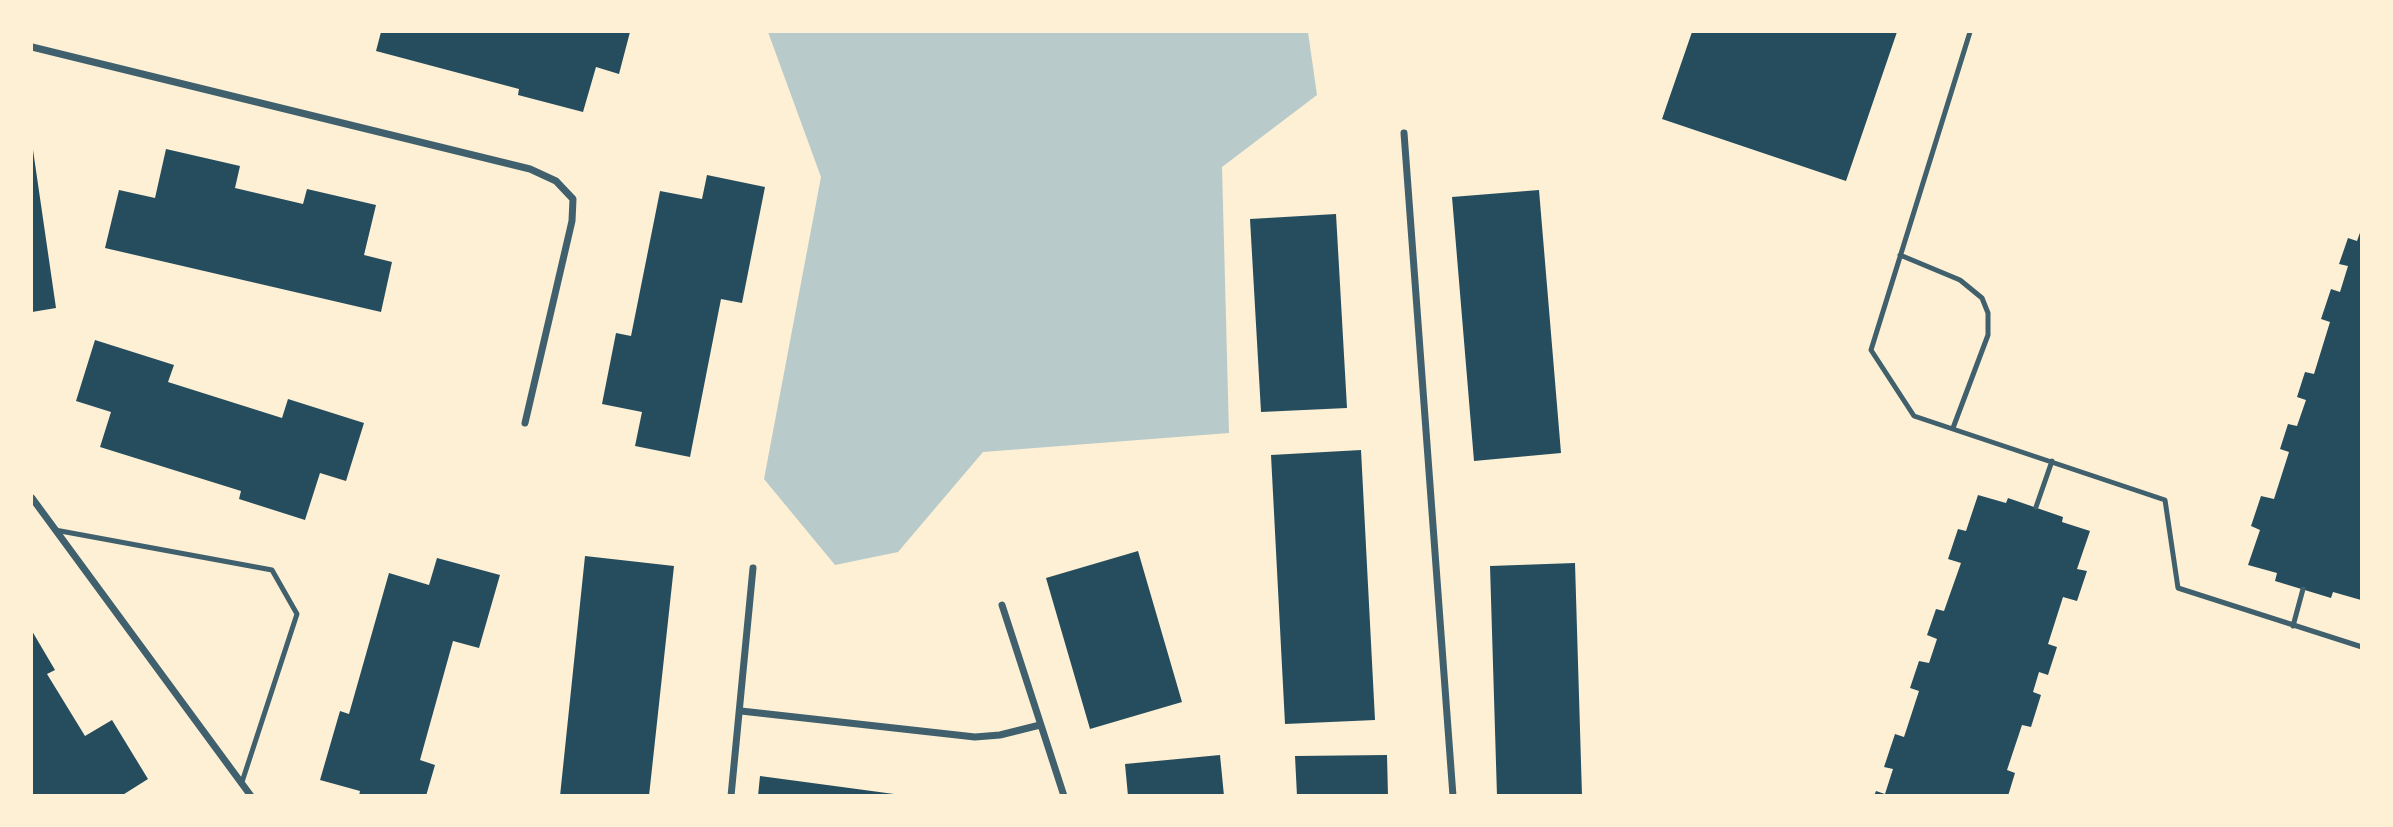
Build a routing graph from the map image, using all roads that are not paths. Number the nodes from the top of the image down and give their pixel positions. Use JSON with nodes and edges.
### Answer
{"nodes":[{"id":1,"x":1970,"y":32,"type":"edge"},
{"id":2,"x":32,"y":47,"type":"edge"},
{"id":3,"x":1404,"y":133,"type":"dead end"},
{"id":4,"x":1900,"y":256,"type":"junction"},
{"id":5,"x":525,"y":423,"type":"dead end"},
{"id":6,"x":1953,"y":428,"type":"junction"},
{"id":7,"x":2052,"y":461,"type":"junction"},
{"id":8,"x":32,"y":498,"type":"edge"},
{"id":9,"x":2036,"y":508,"type":"dead end"},
{"id":10,"x":55,"y":530,"type":"junction"},
{"id":11,"x":753,"y":568,"type":"dead end"},
{"id":12,"x":2303,"y":589,"type":"dead end"},
{"id":13,"x":1002,"y":605,"type":"dead end"},
{"id":14,"x":2292,"y":626,"type":"junction"},
{"id":15,"x":2361,"y":647,"type":"edge"},
{"id":16,"x":741,"y":711,"type":"junction"},
{"id":17,"x":1040,"y":725,"type":"junction"},
{"id":18,"x":242,"y":782,"type":"junction"},
{"id":19,"x":251,"y":796,"type":"edge"},
{"id":20,"x":731,"y":796,"type":"edge"},
{"id":21,"x":1065,"y":796,"type":"edge"},
{"id":22,"x":1453,"y":796,"type":"edge"}],
"edges":[{"from":1,"to":4,"type":"lane"},
{"from":2,"to":5,"type":"street"},
{"from":3,"to":22,"type":"street"},
{"from":4,"to":6,"type":"lane"},
{"from":4,"to":6,"type":"lane"},
{"from":6,"to":7,"type":"lane"},
{"from":7,"to":9,"type":"lane"},
{"from":7,"to":14,"type":"lane"},
{"from":8,"to":10,"type":"street"},
{"from":10,"to":18,"type":"street"},
{"from":10,"to":18,"type":"lane"},
{"from":11,"to":16,"type":"street"},
{"from":12,"to":14,"type":"lane"},
{"from":13,"to":17,"type":"street"},
{"from":14,"to":15,"type":"lane"},
{"from":16,"to":17,"type":"street"},
{"from":16,"to":20,"type":"street"},
{"from":17,"to":21,"type":"street"},
{"from":18,"to":19,"type":"street"}]}
